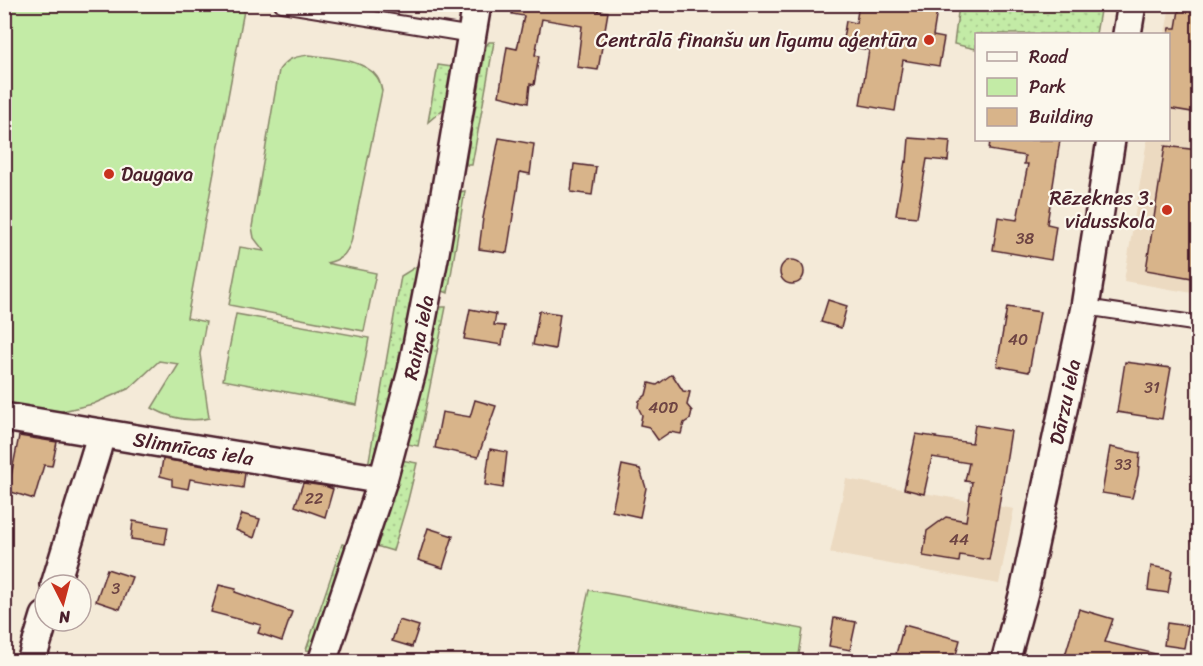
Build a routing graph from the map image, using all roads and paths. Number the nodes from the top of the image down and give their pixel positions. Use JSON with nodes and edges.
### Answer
{"nodes":[{"id":1,"x":282,"y":4,"type":"edge"},
{"id":2,"x":477,"y":4,"type":"edge"},
{"id":3,"x":1132,"y":4,"type":"edge"},
{"id":4,"x":1127,"y":33,"type":"edge"},
{"id":5,"x":472,"y":35,"type":"junction"},
{"id":6,"x":1111,"y":141,"type":"edge"},
{"id":7,"x":1085,"y":307,"type":"junction"},
{"id":8,"x":1198,"y":322,"type":"edge"},
{"id":9,"x":4,"y":417,"type":"edge"},
{"id":10,"x":101,"y":433,"type":"junction"},
{"id":11,"x":383,"y":480,"type":"junction"},
{"id":12,"x":59,"y":573,"type":"edge"},
{"id":13,"x":40,"y":633,"type":"edge"},
{"id":14,"x":31,"y":662,"type":"edge"},
{"id":15,"x":322,"y":662,"type":"edge"},
{"id":16,"x":1005,"y":662,"type":"edge"}],
"edges":[{"from":1,"to":5,"type":"lane"},
{"from":2,"to":5,"type":"street","name":"Raiņa iela"},
{"from":3,"to":4,"type":"street"},
{"from":5,"to":11,"type":"street","name":"Raiņa iela"},
{"from":6,"to":7,"type":"street","name":"Dārzu iela"},
{"from":7,"to":8,"type":"lane"},
{"from":7,"to":16,"type":"street","name":"Dārzu iela"},
{"from":9,"to":10,"type":"street","name":"Slimnīcas iela"},
{"from":10,"to":11,"type":"street","name":"Slimnīcas iela"},
{"from":10,"to":12,"type":"street"},
{"from":11,"to":15,"type":"street","name":"Raiņa iela"},
{"from":13,"to":14,"type":"street"}]}
